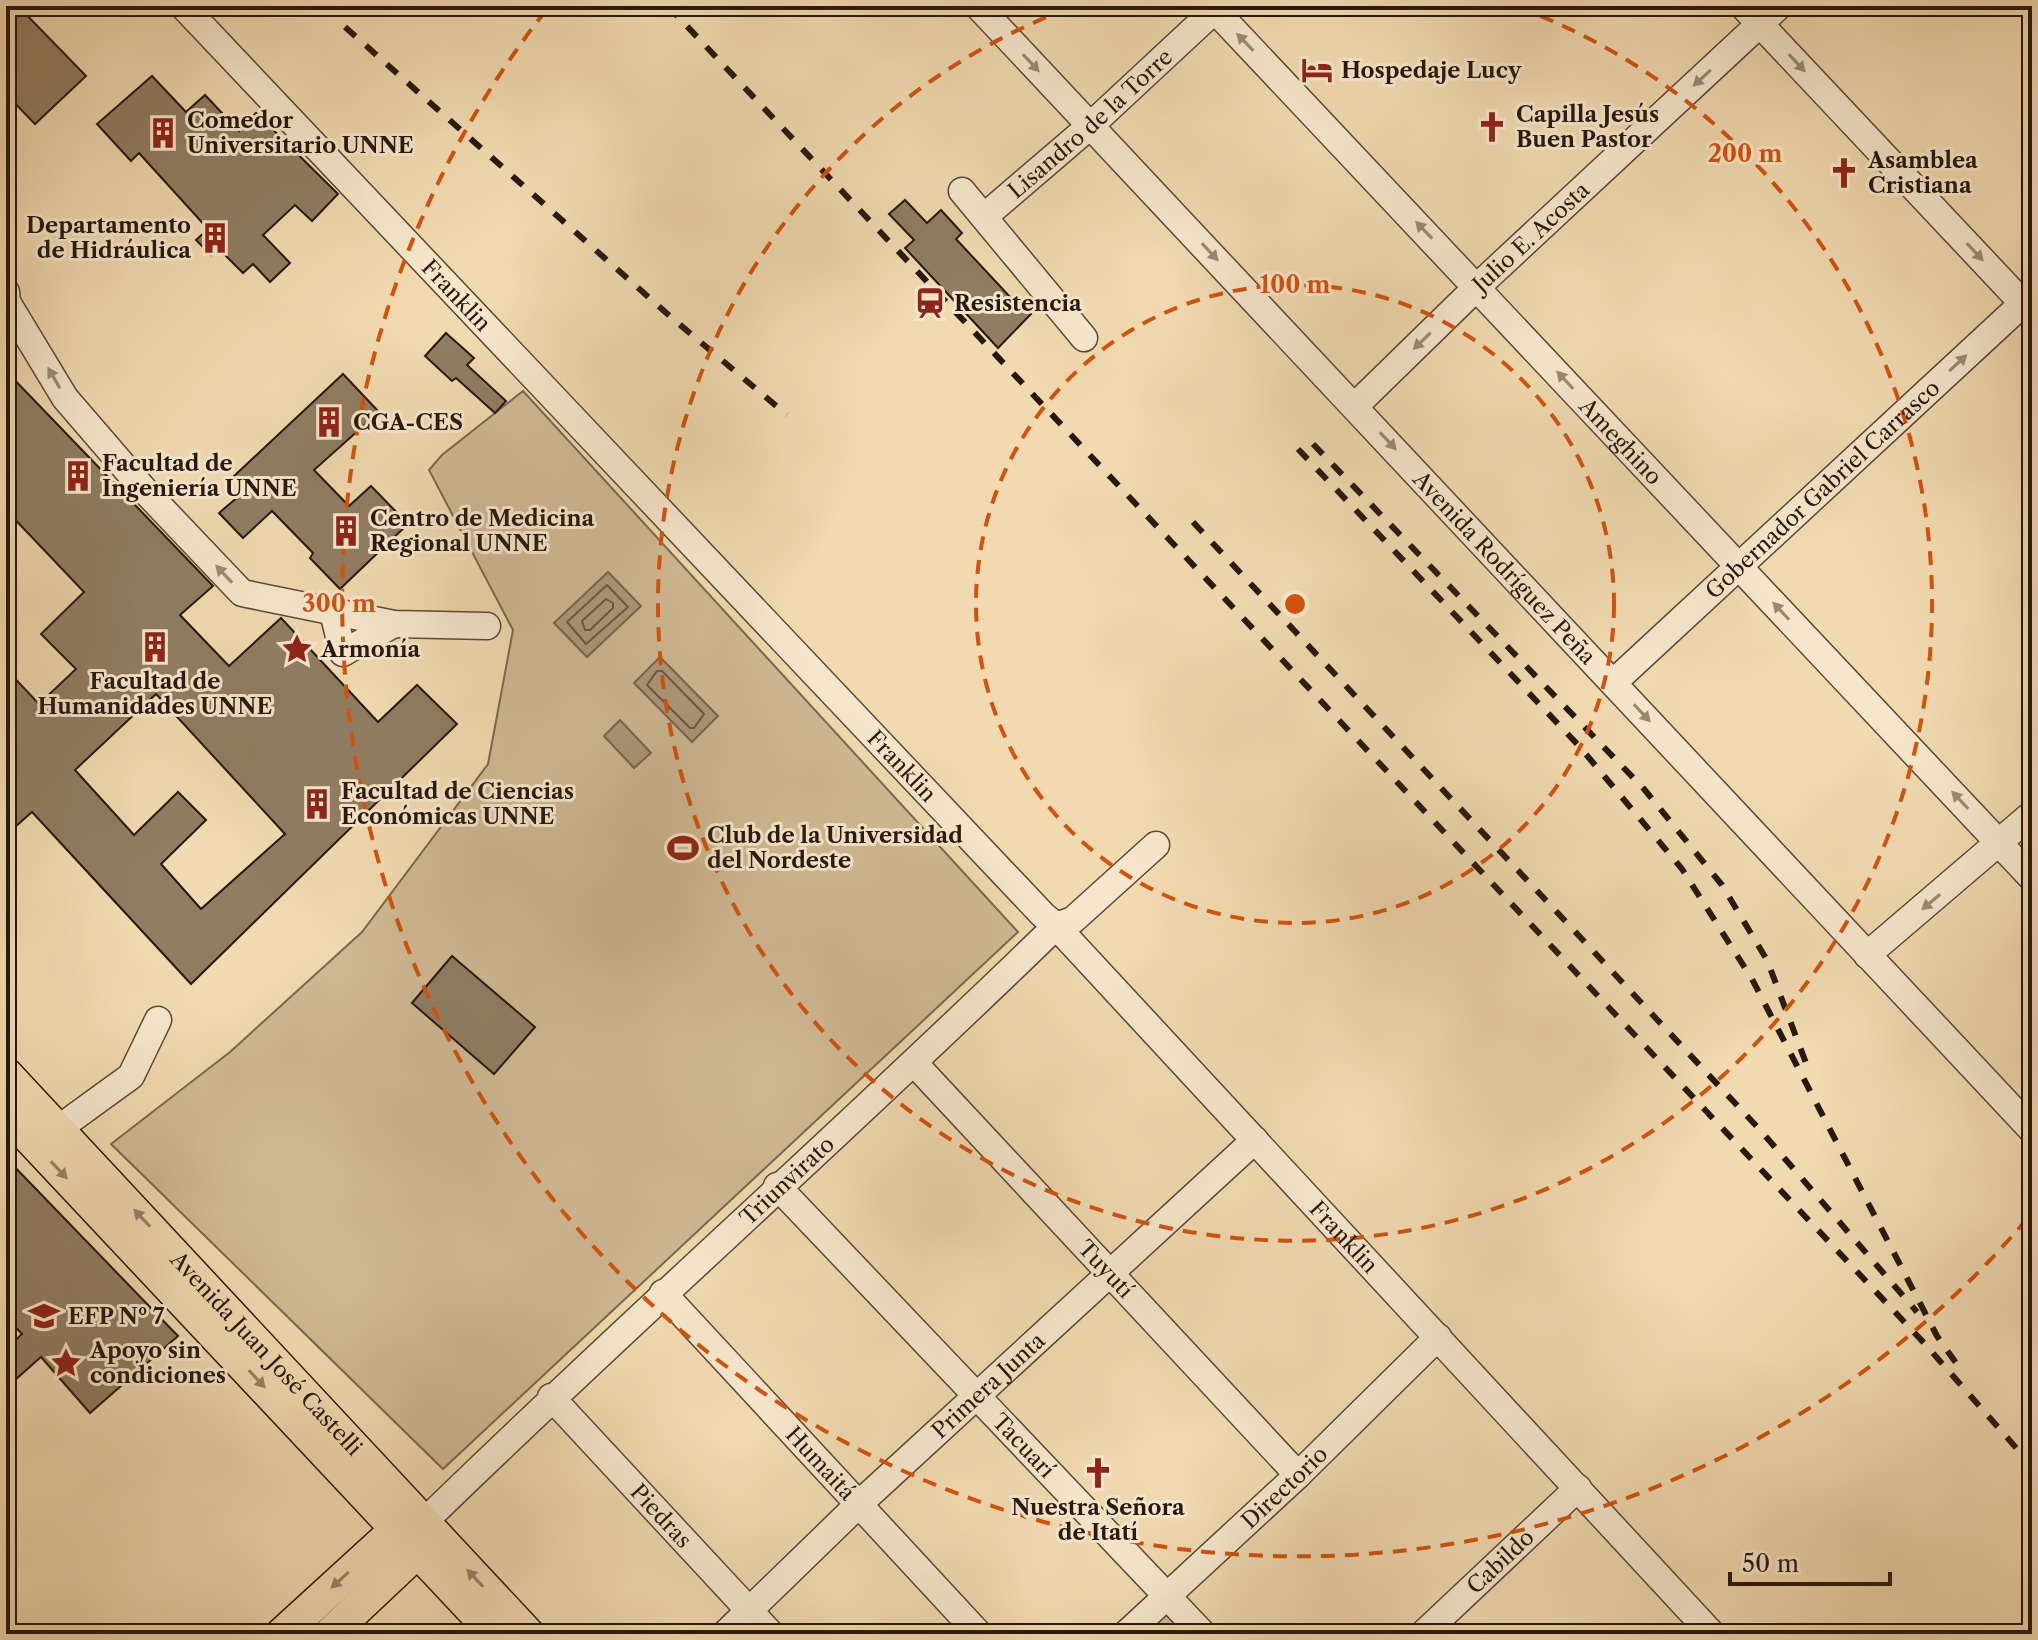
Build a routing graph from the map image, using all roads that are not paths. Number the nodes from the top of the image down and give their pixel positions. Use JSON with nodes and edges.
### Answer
{"nodes":[{"id":1,"x":183,"y":6,"type":"edge"},
{"id":2,"x":978,"y":6,"type":"edge"},
{"id":3,"x":1215,"y":7,"type":"edge"},
{"id":4,"x":1761,"y":12,"type":"edge"},
{"id":5,"x":1090,"y":126,"type":"junction"},
{"id":6,"x":962,"y":191,"type":"dead end"},
{"id":7,"x":985,"y":216,"type":"junction"},
{"id":8,"x":1477,"y":287,"type":"junction"},
{"id":9,"x":6,"y":292,"type":"edge"},
{"id":10,"x":2029,"y":304,"type":"edge"},
{"id":11,"x":1084,"y":338,"type":"dead end"},
{"id":12,"x":1355,"y":406,"type":"junction"},
{"id":13,"x":1738,"y":565,"type":"junction"},
{"id":14,"x":333,"y":612,"type":"junction"},
{"id":15,"x":394,"y":624,"type":"junction"},
{"id":16,"x":487,"y":626,"type":"dead end"},
{"id":17,"x":1614,"y":682,"type":"junction"},
{"id":18,"x":2032,"y":814,"type":"edge"},
{"id":19,"x":2001,"y":844,"type":"junction"},
{"id":20,"x":1156,"y":845,"type":"dead end"},
{"id":21,"x":2032,"y":878,"type":"edge"},
{"id":22,"x":1056,"y":926,"type":"junction"},
{"id":23,"x":1867,"y":955,"type":"junction"},
{"id":24,"x":158,"y":1020,"type":"dead end"},
{"id":25,"x":915,"y":1064,"type":"junction"},
{"id":26,"x":6,"y":1074,"type":"edge"},
{"id":27,"x":6,"y":1113,"type":"edge"},
{"id":28,"x":58,"y":1129,"type":"junction"},
{"id":29,"x":2032,"y":1130,"type":"edge"},
{"id":30,"x":1255,"y":1140,"type":"junction"},
{"id":31,"x":777,"y":1186,"type":"junction"},
{"id":32,"x":1110,"y":1273,"type":"junction"},
{"id":33,"x":663,"y":1293,"type":"junction"},
{"id":34,"x":1438,"y":1337,"type":"junction"},
{"id":35,"x":979,"y":1395,"type":"junction"},
{"id":36,"x":551,"y":1397,"type":"junction"},
{"id":37,"x":1298,"y":1475,"type":"junction"},
{"id":38,"x":1578,"y":1488,"type":"junction"},
{"id":39,"x":859,"y":1504,"type":"junction"},
{"id":40,"x":413,"y":1534,"type":"junction"},
{"id":41,"x":1168,"y":1596,"type":"junction"},
{"id":42,"x":750,"y":1611,"type":"junction"},
{"id":43,"x":282,"y":1634,"type":"edge"},
{"id":44,"x":330,"y":1634,"type":"edge"},
{"id":45,"x":495,"y":1634,"type":"edge"},
{"id":46,"x":528,"y":1634,"type":"edge"},
{"id":47,"x":725,"y":1634,"type":"edge"},
{"id":48,"x":771,"y":1634,"type":"edge"},
{"id":49,"x":979,"y":1634,"type":"edge"},
{"id":50,"x":1126,"y":1634,"type":"edge"},
{"id":51,"x":1203,"y":1634,"type":"edge"},
{"id":52,"x":1423,"y":1634,"type":"edge"},
{"id":53,"x":1712,"y":1634,"type":"edge"}],
"edges":[{"from":1,"to":22,"type":"street","name":"Franklin"},
{"from":2,"to":5,"type":"street","name":"Avenida Rodríguez Peña","one_way":true},
{"from":3,"to":5,"type":"street","name":"Lisandro de la Torre"},
{"from":8,"to":3,"type":"street","name":"Ameghino","one_way":true},
{"from":4,"to":8,"type":"street","name":"Julio E. Acosta","one_way":true},
{"from":4,"to":10,"type":"street","one_way":true},
{"from":5,"to":7,"type":"street","name":"Lisandro de la Torre"},
{"from":5,"to":12,"type":"street","name":"Avenida Rodríguez Peña","one_way":true},
{"from":6,"to":7,"type":"street"},
{"from":7,"to":11,"type":"street"},
{"from":8,"to":12,"type":"street","name":"Julio E. Acosta","one_way":true},
{"from":13,"to":8,"type":"street","name":"Ameghino","one_way":true},
{"from":14,"to":9,"type":"street","one_way":true},
{"from":13,"to":10,"type":"street","name":"Gobernador Gabriel Carrasco","one_way":true},
{"from":12,"to":17,"type":"street","name":"Avenida Rodríguez Peña","one_way":true},
{"from":13,"to":17,"type":"street","name":"Gobernador Gabriel Carrasco"},
{"from":19,"to":13,"type":"street","name":"Ameghino","one_way":true},
{"from":14,"to":15,"type":"street"},
{"from":14,"to":15,"type":"street"},
{"from":15,"to":16,"type":"street"},
{"from":17,"to":23,"type":"street","name":"Avenida Rodríguez Peña","one_way":true},
{"from":18,"to":19,"type":"street"},
{"from":19,"to":21,"type":"street","name":"Ameghino"},
{"from":19,"to":23,"type":"street","one_way":true},
{"from":20,"to":22,"type":"street","name":"Triunvirato"},
{"from":22,"to":25,"type":"street","name":"Triunvirato"},
{"from":22,"to":30,"type":"street","name":"Franklin"},
{"from":23,"to":29,"type":"street","name":"Avenida Rodríguez Peña"},
{"from":24,"to":28,"type":"street"},
{"from":25,"to":31,"type":"street","name":"Triunvirato"},
{"from":25,"to":32,"type":"street","name":"Tuyutí"},
{"from":26,"to":28,"type":"main road","name":"Avenida Juan José Castelli"},
{"from":27,"to":40,"type":"main road","name":"Avenida Juan José Castelli","one_way":true},
{"from":40,"to":28,"type":"main road","name":"Avenida Juan José Castelli","one_way":true},
{"from":30,"to":32,"type":"street","name":"Primera Junta"},
{"from":30,"to":34,"type":"street","name":"Franklin"},
{"from":31,"to":33,"type":"street","name":"Triunvirato"},
{"from":31,"to":35,"type":"street","name":"Tacuarí"},
{"from":32,"to":35,"type":"street","name":"Primera Junta"},
{"from":32,"to":37,"type":"street","name":"Tuyutí"},
{"from":33,"to":36,"type":"street","name":"Triunvirato"},
{"from":33,"to":39,"type":"street","name":"Humaitá"},
{"from":34,"to":37,"type":"street","name":"Directorio"},
{"from":34,"to":38,"type":"street","name":"Franklin"},
{"from":35,"to":39,"type":"street","name":"Primera Junta"},
{"from":35,"to":41,"type":"street","name":"Tacuarí"},
{"from":36,"to":40,"type":"street","name":"Triunvirato"},
{"from":36,"to":42,"type":"street","name":"Piedras"},
{"from":37,"to":41,"type":"street","name":"Directorio"},
{"from":38,"to":52,"type":"street","name":"Cabildo"},
{"from":38,"to":53,"type":"street","name":"Franklin"},
{"from":39,"to":42,"type":"street","name":"Primera Junta"},
{"from":39,"to":49,"type":"street","name":"Humaitá"},
{"from":40,"to":43,"type":"main road","one_way":true},
{"from":40,"to":44,"type":"main road"},
{"from":40,"to":45,"type":"main road","name":"Avenida Juan José Castelli"},
{"from":46,"to":40,"type":"main road","name":"Avenida Juan José Castelli","one_way":true},
{"from":41,"to":50,"type":"street","name":"Directorio"},
{"from":41,"to":51,"type":"street","name":"Tacuarí"},
{"from":42,"to":47,"type":"street","name":"Primera Junta"},
{"from":42,"to":48,"type":"street","name":"Piedras"}]}
